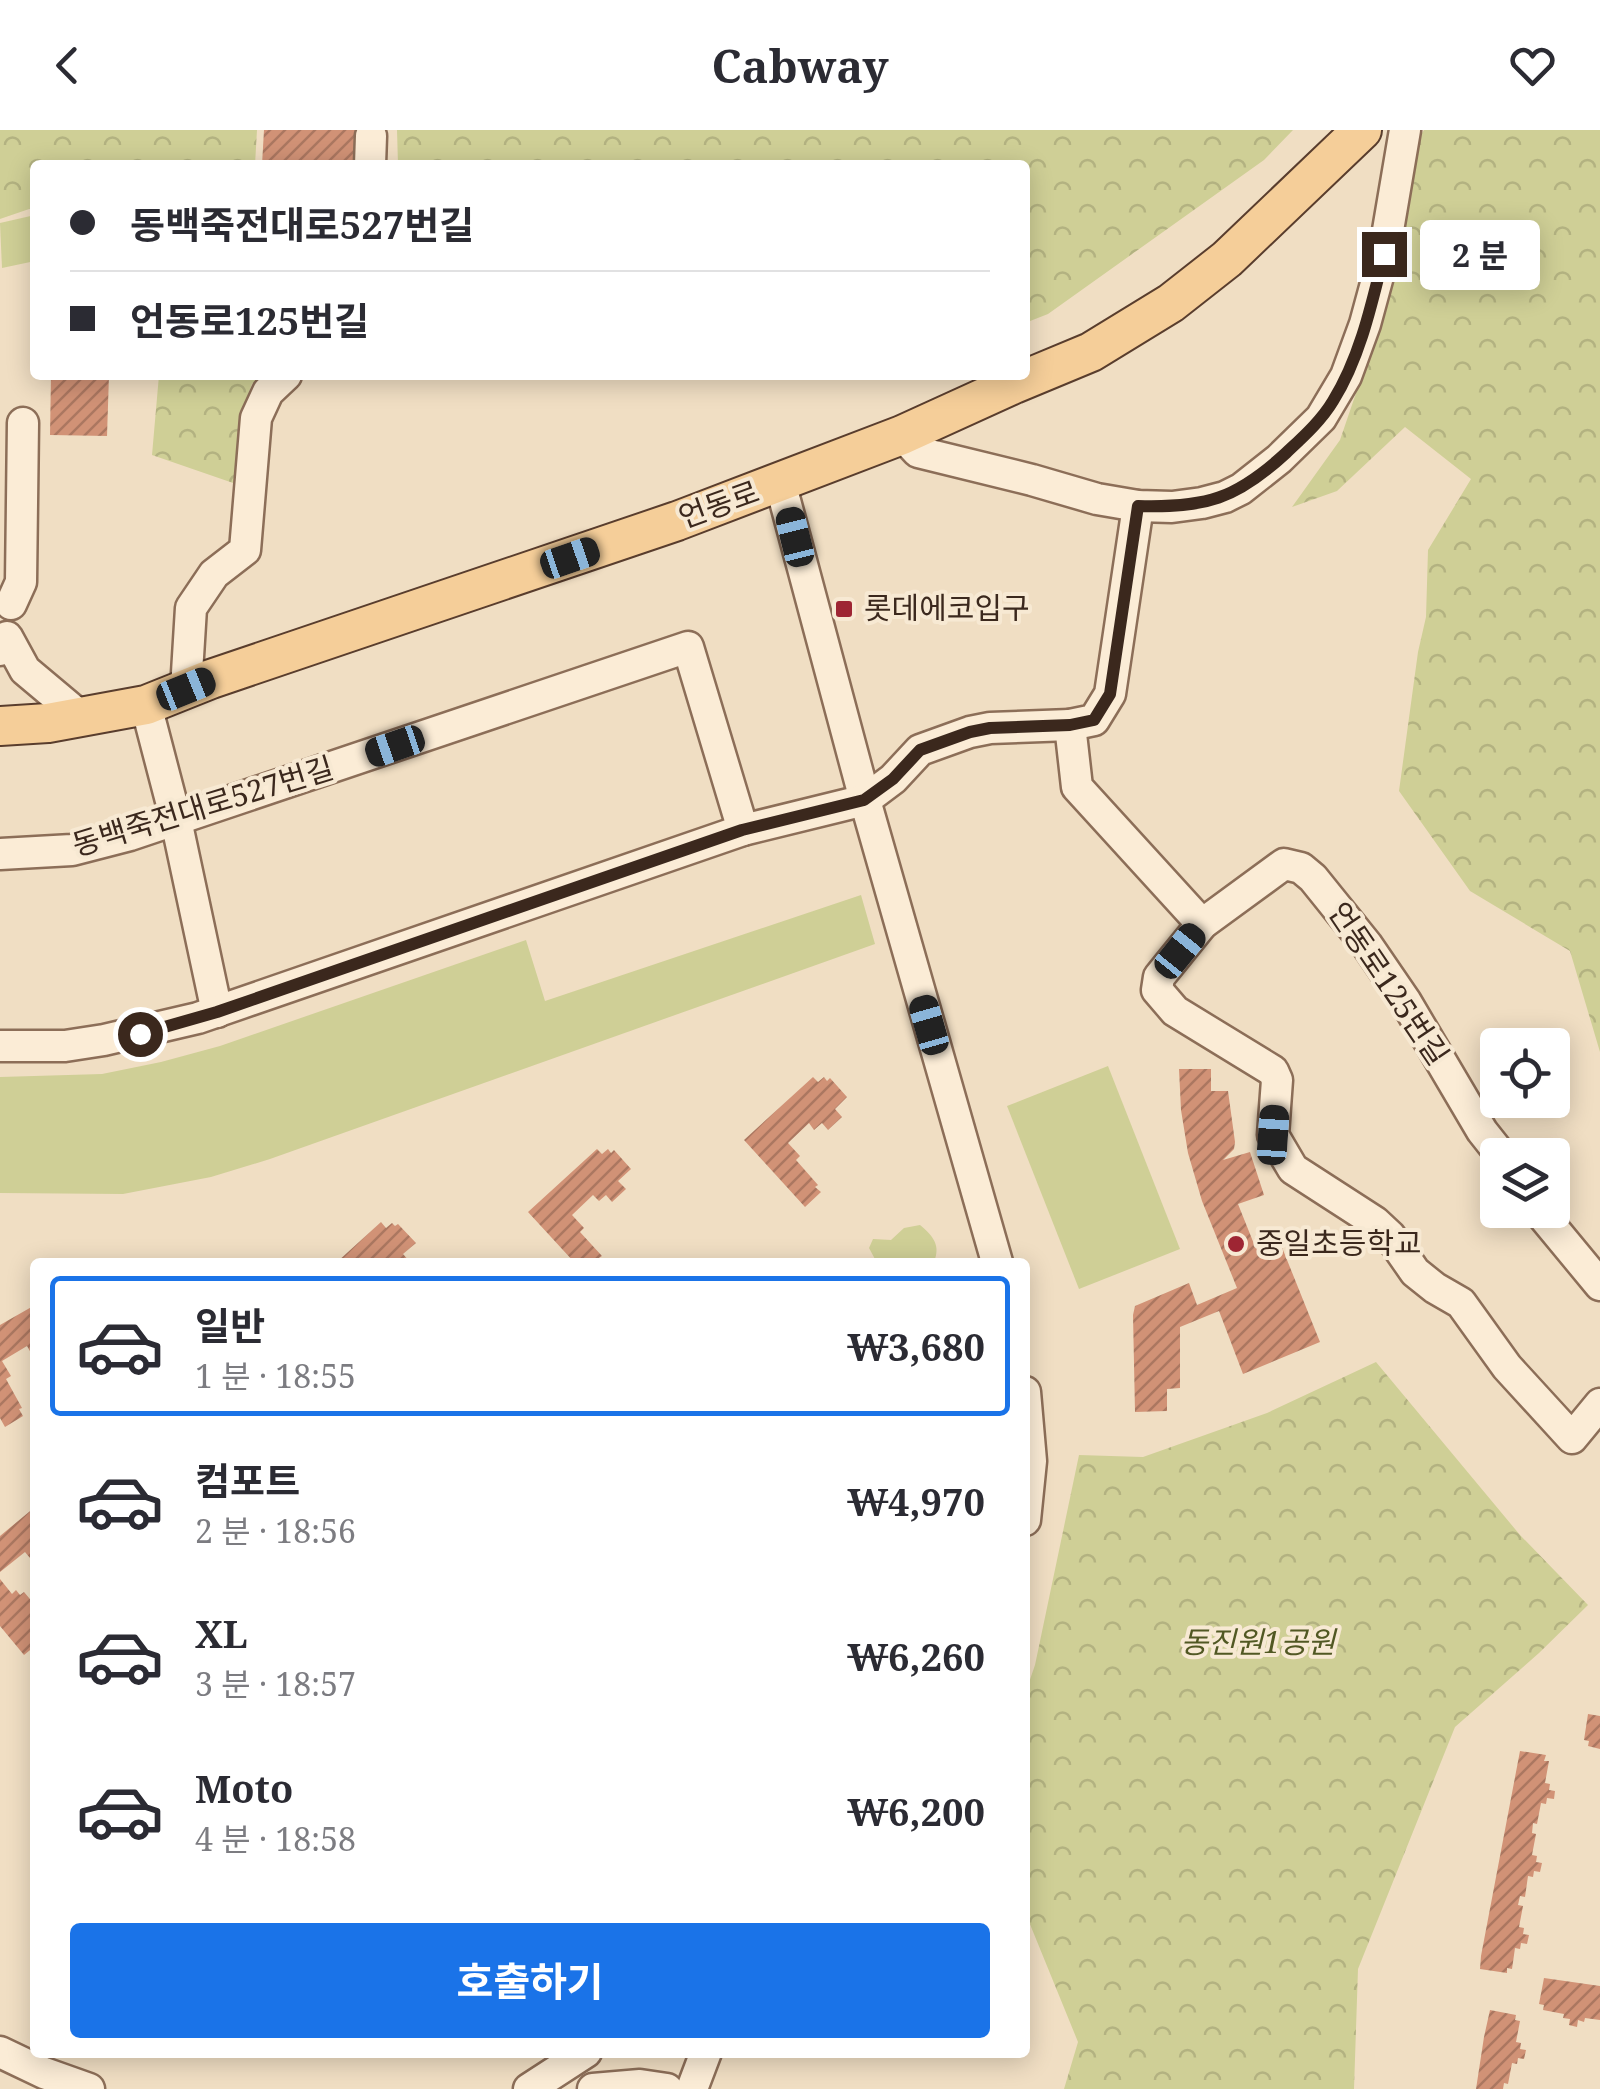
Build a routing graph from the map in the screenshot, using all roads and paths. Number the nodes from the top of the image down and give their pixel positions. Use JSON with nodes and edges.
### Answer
{"nodes":[{"id":1,"x":1362,"y":130,"type":"edge"},
{"id":2,"x":1405,"y":130,"type":"edge"},
{"id":3,"x":1030,"y":377,"type":"edge"},
{"id":4,"x":281,"y":380,"type":"edge"},
{"id":5,"x":1024,"y":380,"type":"edge"},
{"id":6,"x":23,"y":423,"type":"dead end"},
{"id":7,"x":902,"y":435,"type":"junction"},
{"id":8,"x":780,"y":482,"type":"junction"},
{"id":9,"x":1138,"y":506,"type":"junction"},
{"id":10,"x":6,"y":605,"type":"edge"},
{"id":11,"x":2,"y":641,"type":"edge"},
{"id":12,"x":186,"y":689,"type":"junction"},
{"id":13,"x":146,"y":705,"type":"junction"},
{"id":14,"x":82,"y":717,"type":"junction"},
{"id":15,"x":1070,"y":725,"type":"junction"},
{"id":16,"x":0,"y":726,"type":"edge"},
{"id":17,"x":864,"y":800,"type":"junction"},
{"id":18,"x":176,"y":820,"type":"junction"},
{"id":19,"x":742,"y":830,"type":"junction"},
{"id":20,"x":0,"y":854,"type":"edge"},
{"id":21,"x":1202,"y":924,"type":"junction"},
{"id":22,"x":217,"y":1012,"type":"junction"},
{"id":23,"x":0,"y":1046,"type":"edge"},
{"id":24,"x":1488,"y":1138,"type":"edge"},
{"id":25,"x":1553,"y":1228,"type":"edge"},
{"id":26,"x":996,"y":1258,"type":"edge"},
{"id":27,"x":1600,"y":1285,"type":"edge"},
{"id":28,"x":1600,"y":1404,"type":"edge"},
{"id":29,"x":0,"y":2052,"type":"edge"},
{"id":30,"x":577,"y":2058,"type":"edge"},
{"id":31,"x":704,"y":2058,"type":"edge"},
{"id":32,"x":89,"y":2089,"type":"edge"},
{"id":33,"x":529,"y":2089,"type":"edge"},
{"id":34,"x":593,"y":2089,"type":"edge"},
{"id":35,"x":667,"y":2089,"type":"edge"},
{"id":36,"x":692,"y":2089,"type":"edge"}],
"edges":[{"from":1,"to":3,"type":"main road","name":"언동로"},
{"from":2,"to":9,"type":"street"},
{"from":4,"to":12,"type":"street"},
{"from":5,"to":7,"type":"main road","name":"언동로"},
{"from":6,"to":10,"type":"street"},
{"from":7,"to":8,"type":"main road","name":"언동로"},
{"from":7,"to":9,"type":"street"},
{"from":8,"to":12,"type":"main road","name":"언동로"},
{"from":8,"to":17,"type":"street"},
{"from":9,"to":15,"type":"street"},
{"from":10,"to":11,"type":"street"},
{"from":11,"to":14,"type":"street"},
{"from":12,"to":13,"type":"main road","name":"언동로"},
{"from":13,"to":14,"type":"main road","name":"언동로"},
{"from":13,"to":18,"type":"street"},
{"from":14,"to":16,"type":"main road","name":"언동로"},
{"from":15,"to":17,"type":"street"},
{"from":15,"to":21,"type":"street"},
{"from":17,"to":19,"type":"street"},
{"from":17,"to":26,"type":"street"},
{"from":18,"to":19,"type":"street","name":"동백죽전대로527번길"},
{"from":18,"to":20,"type":"street","name":"동백죽전대로527번길"},
{"from":18,"to":22,"type":"street"},
{"from":19,"to":22,"type":"street"},
{"from":21,"to":24,"type":"street","name":"언동로125번길"},
{"from":21,"to":28,"type":"street","name":"언동로125번길"},
{"from":22,"to":23,"type":"street"},
{"from":25,"to":27,"type":"street"},
{"from":29,"to":32,"type":"street"},
{"from":30,"to":33,"type":"street"},
{"from":31,"to":36,"type":"street"},
{"from":34,"to":35,"type":"street"}]}
